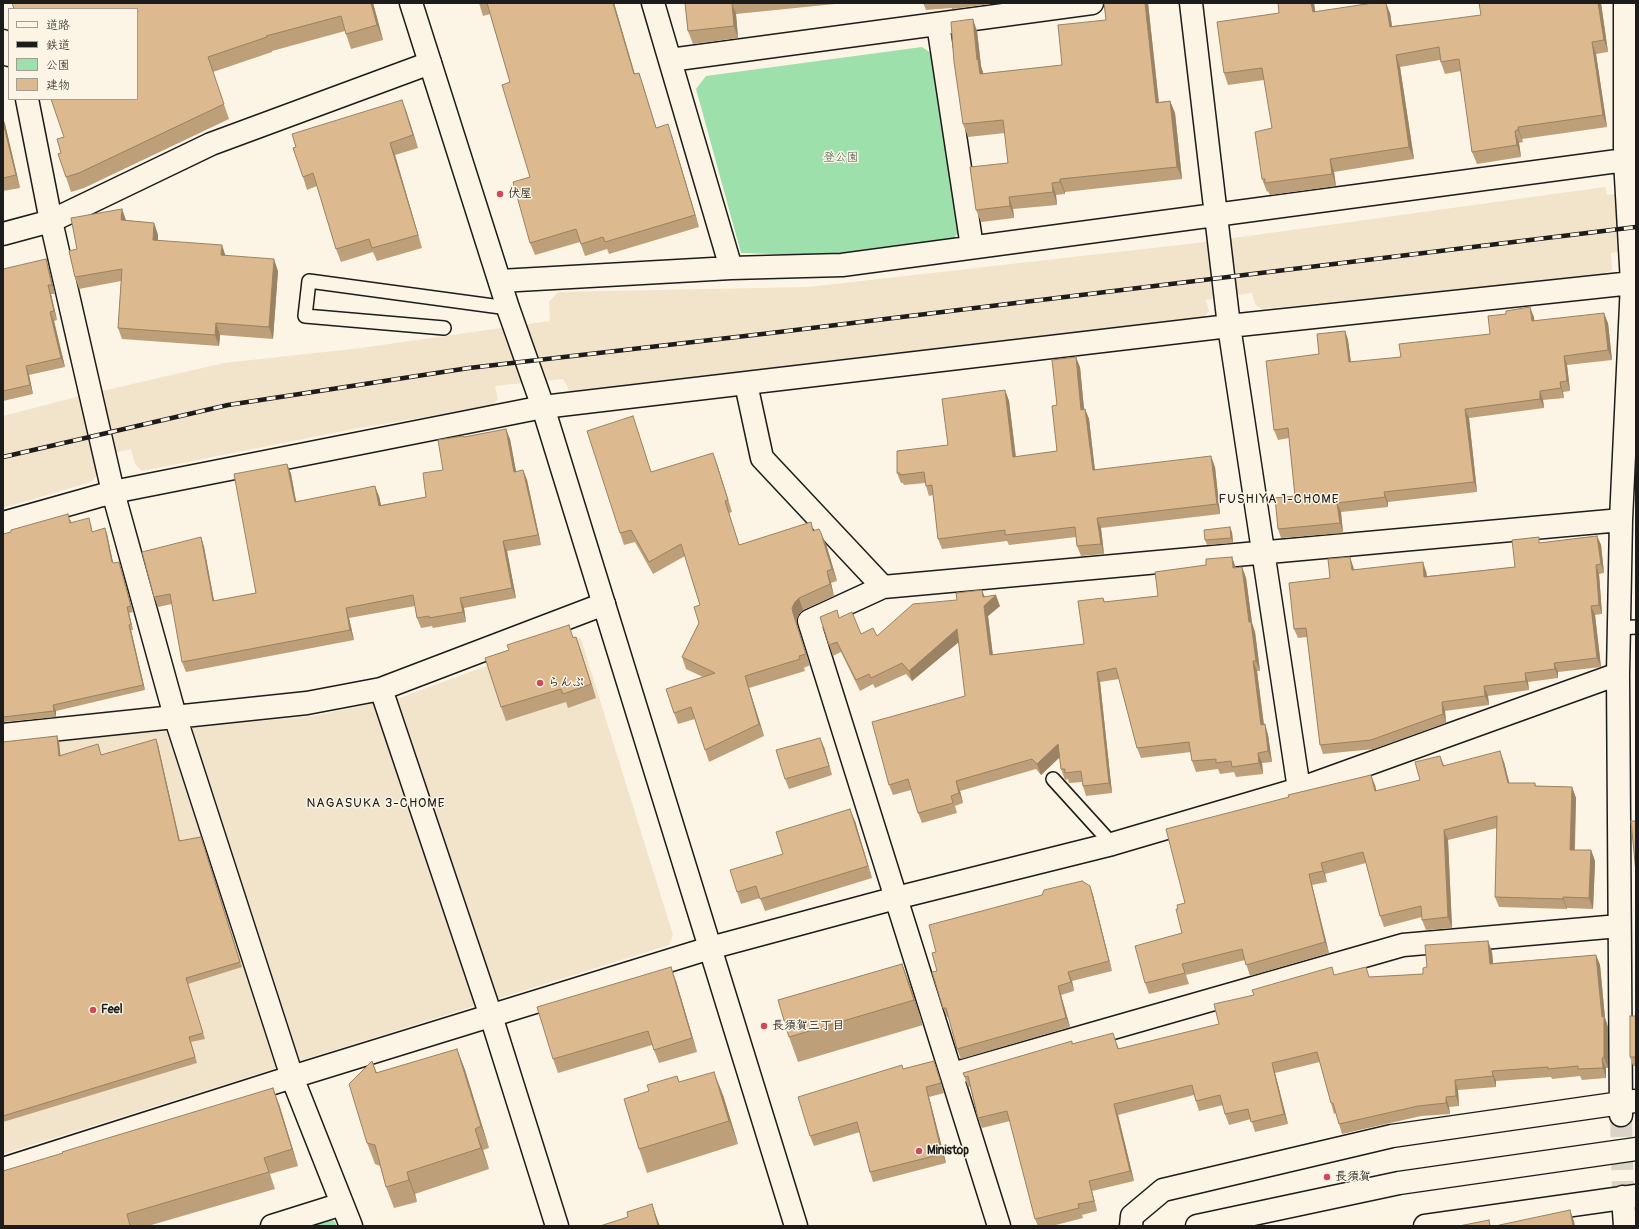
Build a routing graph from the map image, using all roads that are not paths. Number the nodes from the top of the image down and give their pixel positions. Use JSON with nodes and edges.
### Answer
{"nodes":[{"id":1,"x":411,"y":3,"type":"edge"},
{"id":2,"x":653,"y":3,"type":"edge"},
{"id":3,"x":1092,"y":3,"type":"edge"},
{"id":4,"x":1191,"y":3,"type":"edge"},
{"id":5,"x":1625,"y":3,"type":"edge"},
{"id":6,"x":938,"y":24,"type":"junction"},
{"id":7,"x":3,"y":41,"type":"edge"},
{"id":8,"x":8,"y":53,"type":"edge"},
{"id":9,"x":670,"y":60,"type":"junction"},
{"id":10,"x":430,"y":63,"type":"junction"},
{"id":11,"x":27,"y":100,"type":"edge"},
{"id":12,"x":1625,"y":160,"type":"junction"},
{"id":13,"x":1216,"y":215,"type":"junction"},
{"id":14,"x":51,"y":221,"type":"junction"},
{"id":15,"x":3,"y":234,"type":"edge"},
{"id":16,"x":972,"y":247,"type":"junction"},
{"id":17,"x":731,"y":268,"type":"junction"},
{"id":18,"x":500,"y":281,"type":"junction"},
{"id":19,"x":1632,"y":283,"type":"junction"},
{"id":20,"x":508,"y":308,"type":"junction"},
{"id":21,"x":1229,"y":326,"type":"junction"},
{"id":22,"x":444,"y":328,"type":"dead end"},
{"id":23,"x":746,"y":384,"type":"junction"},
{"id":24,"x":543,"y":408,"type":"junction"},
{"id":25,"x":113,"y":492,"type":"junction"},
{"id":26,"x":1621,"y":520,"type":"junction"},
{"id":27,"x":3,"y":523,"type":"edge"},
{"id":28,"x":1263,"y":553,"type":"junction"},
{"id":29,"x":883,"y":587,"type":"junction"},
{"id":30,"x":604,"y":604,"type":"junction"},
{"id":31,"x":1627,"y":628,"type":"edge"},
{"id":32,"x":1618,"y":674,"type":"junction"},
{"id":33,"x":381,"y":689,"type":"junction"},
{"id":34,"x":175,"y":716,"type":"junction"},
{"id":35,"x":3,"y":735,"type":"edge"},
{"id":36,"x":1627,"y":769,"type":"edge"},
{"id":37,"x":1053,"y":780,"type":"dead end"},
{"id":38,"x":1299,"y":789,"type":"junction"},
{"id":39,"x":1112,"y":844,"type":"junction"},
{"id":40,"x":896,"y":898,"type":"junction"},
{"id":41,"x":1619,"y":926,"type":"junction"},
{"id":42,"x":710,"y":948,"type":"junction"},
{"id":43,"x":491,"y":1016,"type":"junction"},
{"id":44,"x":952,"y":1074,"type":"junction"},
{"id":45,"x":292,"y":1077,"type":"junction"},
{"id":46,"x":1626,"y":1106,"type":"edge"},
{"id":47,"x":1636,"y":1149,"type":"edge"},
{"id":48,"x":3,"y":1169,"type":"edge"},
{"id":49,"x":1630,"y":1196,"type":"edge"},
{"id":50,"x":342,"y":1204,"type":"junction"},
{"id":51,"x":272,"y":1226,"type":"edge"},
{"id":52,"x":351,"y":1226,"type":"edge"},
{"id":53,"x":557,"y":1226,"type":"edge"},
{"id":54,"x":796,"y":1226,"type":"edge"},
{"id":55,"x":999,"y":1226,"type":"edge"},
{"id":56,"x":1131,"y":1226,"type":"edge"},
{"id":57,"x":1197,"y":1226,"type":"edge"},
{"id":58,"x":1425,"y":1226,"type":"edge"},
{"id":59,"x":1625,"y":1226,"type":"edge"}],
"edges":[{"from":1,"to":10,"type":"street"},
{"from":2,"to":9,"type":"street"},
{"from":3,"to":6,"type":"street"},
{"from":4,"to":13,"type":"street"},
{"from":5,"to":12,"type":"street"},
{"from":6,"to":9,"type":"street"},
{"from":6,"to":16,"type":"street"},
{"from":7,"to":8,"type":"street"},
{"from":9,"to":17,"type":"street"},
{"from":10,"to":14,"type":"street"},
{"from":10,"to":18,"type":"street"},
{"from":11,"to":14,"type":"street"},
{"from":12,"to":13,"type":"street"},
{"from":12,"to":19,"type":"street"},
{"from":13,"to":16,"type":"street"},
{"from":13,"to":21,"type":"street"},
{"from":14,"to":15,"type":"street"},
{"from":14,"to":25,"type":"street"},
{"from":16,"to":17,"type":"street"},
{"from":17,"to":18,"type":"street"},
{"from":18,"to":20,"type":"street"},
{"from":19,"to":21,"type":"street"},
{"from":19,"to":26,"type":"street"},
{"from":20,"to":22,"type":"lane"},
{"from":20,"to":24,"type":"street"},
{"from":21,"to":23,"type":"street"},
{"from":21,"to":28,"type":"street"},
{"from":23,"to":24,"type":"street"},
{"from":23,"to":29,"type":"street"},
{"from":24,"to":25,"type":"street"},
{"from":24,"to":30,"type":"street"},
{"from":25,"to":27,"type":"street"},
{"from":25,"to":34,"type":"street"},
{"from":26,"to":28,"type":"street"},
{"from":26,"to":31,"type":"street"},
{"from":28,"to":29,"type":"street"},
{"from":28,"to":38,"type":"street"},
{"from":29,"to":40,"type":"street"},
{"from":30,"to":33,"type":"street"},
{"from":30,"to":42,"type":"street"},
{"from":31,"to":32,"type":"street"},
{"from":32,"to":36,"type":"street"},
{"from":32,"to":38,"type":"street"},
{"from":33,"to":34,"type":"street"},
{"from":33,"to":43,"type":"street"},
{"from":34,"to":35,"type":"street"},
{"from":34,"to":45,"type":"street"},
{"from":36,"to":41,"type":"street"},
{"from":37,"to":39,"type":"lane"},
{"from":38,"to":39,"type":"street"},
{"from":39,"to":40,"type":"street"},
{"from":40,"to":42,"type":"street"},
{"from":40,"to":44,"type":"street"},
{"from":41,"to":44,"type":"street"},
{"from":41,"to":46,"type":"street"},
{"from":42,"to":43,"type":"street"},
{"from":42,"to":54,"type":"street"},
{"from":43,"to":45,"type":"street"},
{"from":43,"to":53,"type":"street"},
{"from":44,"to":55,"type":"street"},
{"from":45,"to":48,"type":"street"},
{"from":45,"to":50,"type":"street"},
{"from":46,"to":56,"type":"street"},
{"from":47,"to":57,"type":"street"},
{"from":49,"to":58,"type":"street"},
{"from":49,"to":59,"type":"street"},
{"from":50,"to":51,"type":"street"},
{"from":50,"to":52,"type":"street"}]}
